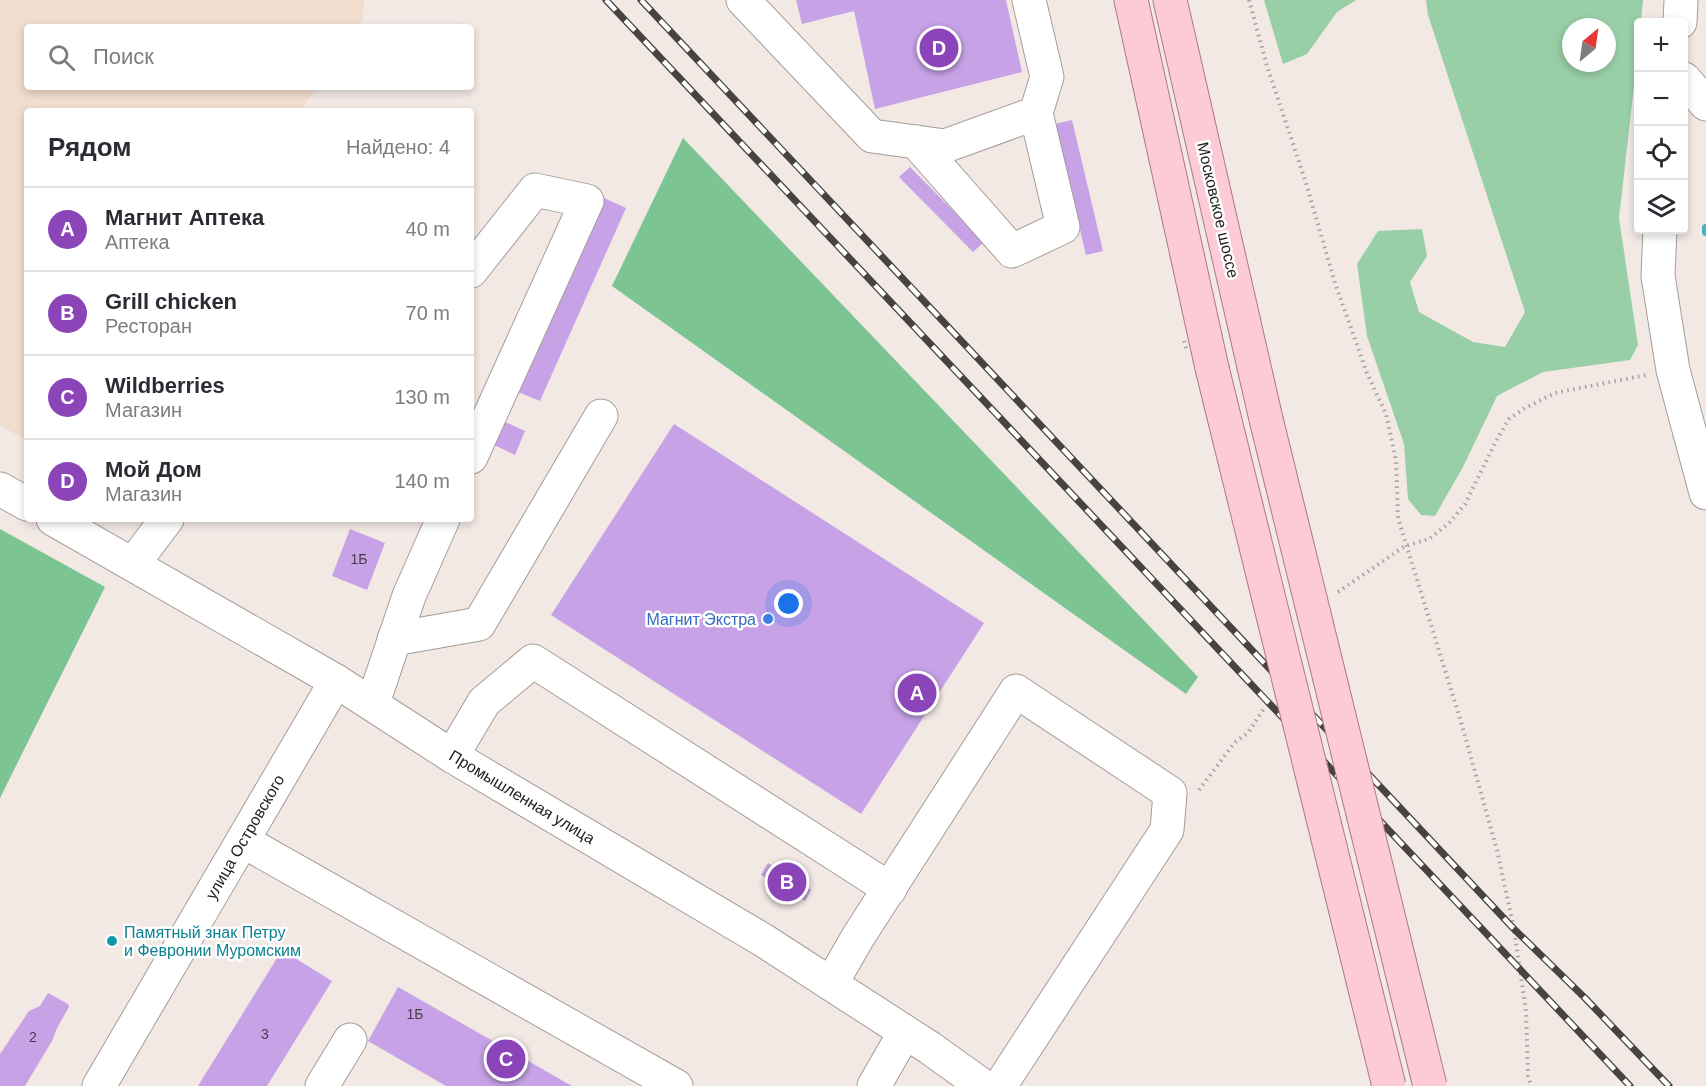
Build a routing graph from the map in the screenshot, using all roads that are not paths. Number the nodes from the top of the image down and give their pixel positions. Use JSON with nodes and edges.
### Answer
{"nodes":[{"id":1,"x":743,"y":0,"type":"edge"},
{"id":2,"x":1029,"y":0,"type":"edge"},
{"id":3,"x":1131,"y":0,"type":"edge"},
{"id":4,"x":1170,"y":0,"type":"edge"},
{"id":5,"x":1681,"y":0,"type":"edge"},
{"id":6,"x":1680,"y":18,"type":"edge"},
{"id":7,"x":1688,"y":85,"type":"edge"},
{"id":8,"x":1706,"y":104,"type":"edge"},
{"id":9,"x":1036,"y":113,"type":"junction"},
{"id":10,"x":916,"y":142,"type":"junction"},
{"id":11,"x":1660,"y":234,"type":"edge"},
{"id":12,"x":474,"y":267,"type":"edge"},
{"id":13,"x":601,"y":416,"type":"dead end"},
{"id":14,"x":474,"y":450,"type":"edge"},
{"id":15,"x":1704,"y":477,"type":"edge"},
{"id":16,"x":0,"y":489,"type":"edge"},
{"id":17,"x":24,"y":502,"type":"edge"},
{"id":18,"x":58,"y":522,"type":"edge"},
{"id":19,"x":165,"y":522,"type":"edge"},
{"id":20,"x":442,"y":522,"type":"edge"},
{"id":21,"x":132,"y":564,"type":"junction"},
{"id":22,"x":394,"y":639,"type":"junction"},
{"id":23,"x":336,"y":681,"type":"junction"},
{"id":24,"x":373,"y":704,"type":"junction"},
{"id":25,"x":452,"y":756,"type":"junction"},
{"id":26,"x":243,"y":841,"type":"junction"},
{"id":27,"x":890,"y":889,"type":"junction"},
{"id":28,"x":831,"y":984,"type":"junction"},
{"id":29,"x":905,"y":1032,"type":"junction"},
{"id":30,"x":350,"y":1041,"type":"dead end"},
{"id":31,"x":99,"y":1086,"type":"edge"},
{"id":32,"x":322,"y":1086,"type":"edge"},
{"id":33,"x":676,"y":1086,"type":"edge"},
{"id":34,"x":874,"y":1086,"type":"edge"},
{"id":35,"x":983,"y":1086,"type":"edge"},
{"id":36,"x":1000,"y":1086,"type":"edge"},
{"id":37,"x":1389,"y":1086,"type":"edge"},
{"id":38,"x":1430,"y":1086,"type":"edge"}],
"edges":[{"from":1,"to":10,"type":"street"},
{"from":2,"to":9,"type":"street"},
{"from":3,"to":37,"type":"main road","bridge":true},
{"from":4,"to":38,"type":"main road","name":"Московское шоссе","bridge":true},
{"from":5,"to":6,"type":"street"},
{"from":7,"to":8,"type":"street"},
{"from":9,"to":10,"type":"street"},
{"from":9,"to":10,"type":"street"},
{"from":11,"to":15,"type":"street"},
{"from":12,"to":14,"type":"street"},
{"from":13,"to":22,"type":"street"},
{"from":16,"to":17,"type":"street"},
{"from":18,"to":21,"type":"street","name":"Промышленная улица"},
{"from":19,"to":21,"type":"street"},
{"from":20,"to":22,"type":"street"},
{"from":21,"to":23,"type":"street","name":"Промышленная улица"},
{"from":22,"to":24,"type":"street"},
{"from":23,"to":24,"type":"street","name":"Промышленная улица"},
{"from":23,"to":26,"type":"street","name":"улица Островского"},
{"from":24,"to":25,"type":"street","name":"Промышленная улица"},
{"from":25,"to":27,"type":"street"},
{"from":25,"to":28,"type":"street","name":"Промышленная улица"},
{"from":26,"to":31,"type":"street","name":"улица Островского"},
{"from":26,"to":33,"type":"street"},
{"from":27,"to":28,"type":"street"},
{"from":27,"to":36,"type":"street"},
{"from":28,"to":29,"type":"street","name":"Промышленная улица"},
{"from":29,"to":34,"type":"street"},
{"from":29,"to":35,"type":"street","name":"Промышленная улица"},
{"from":30,"to":32,"type":"street"}]}
